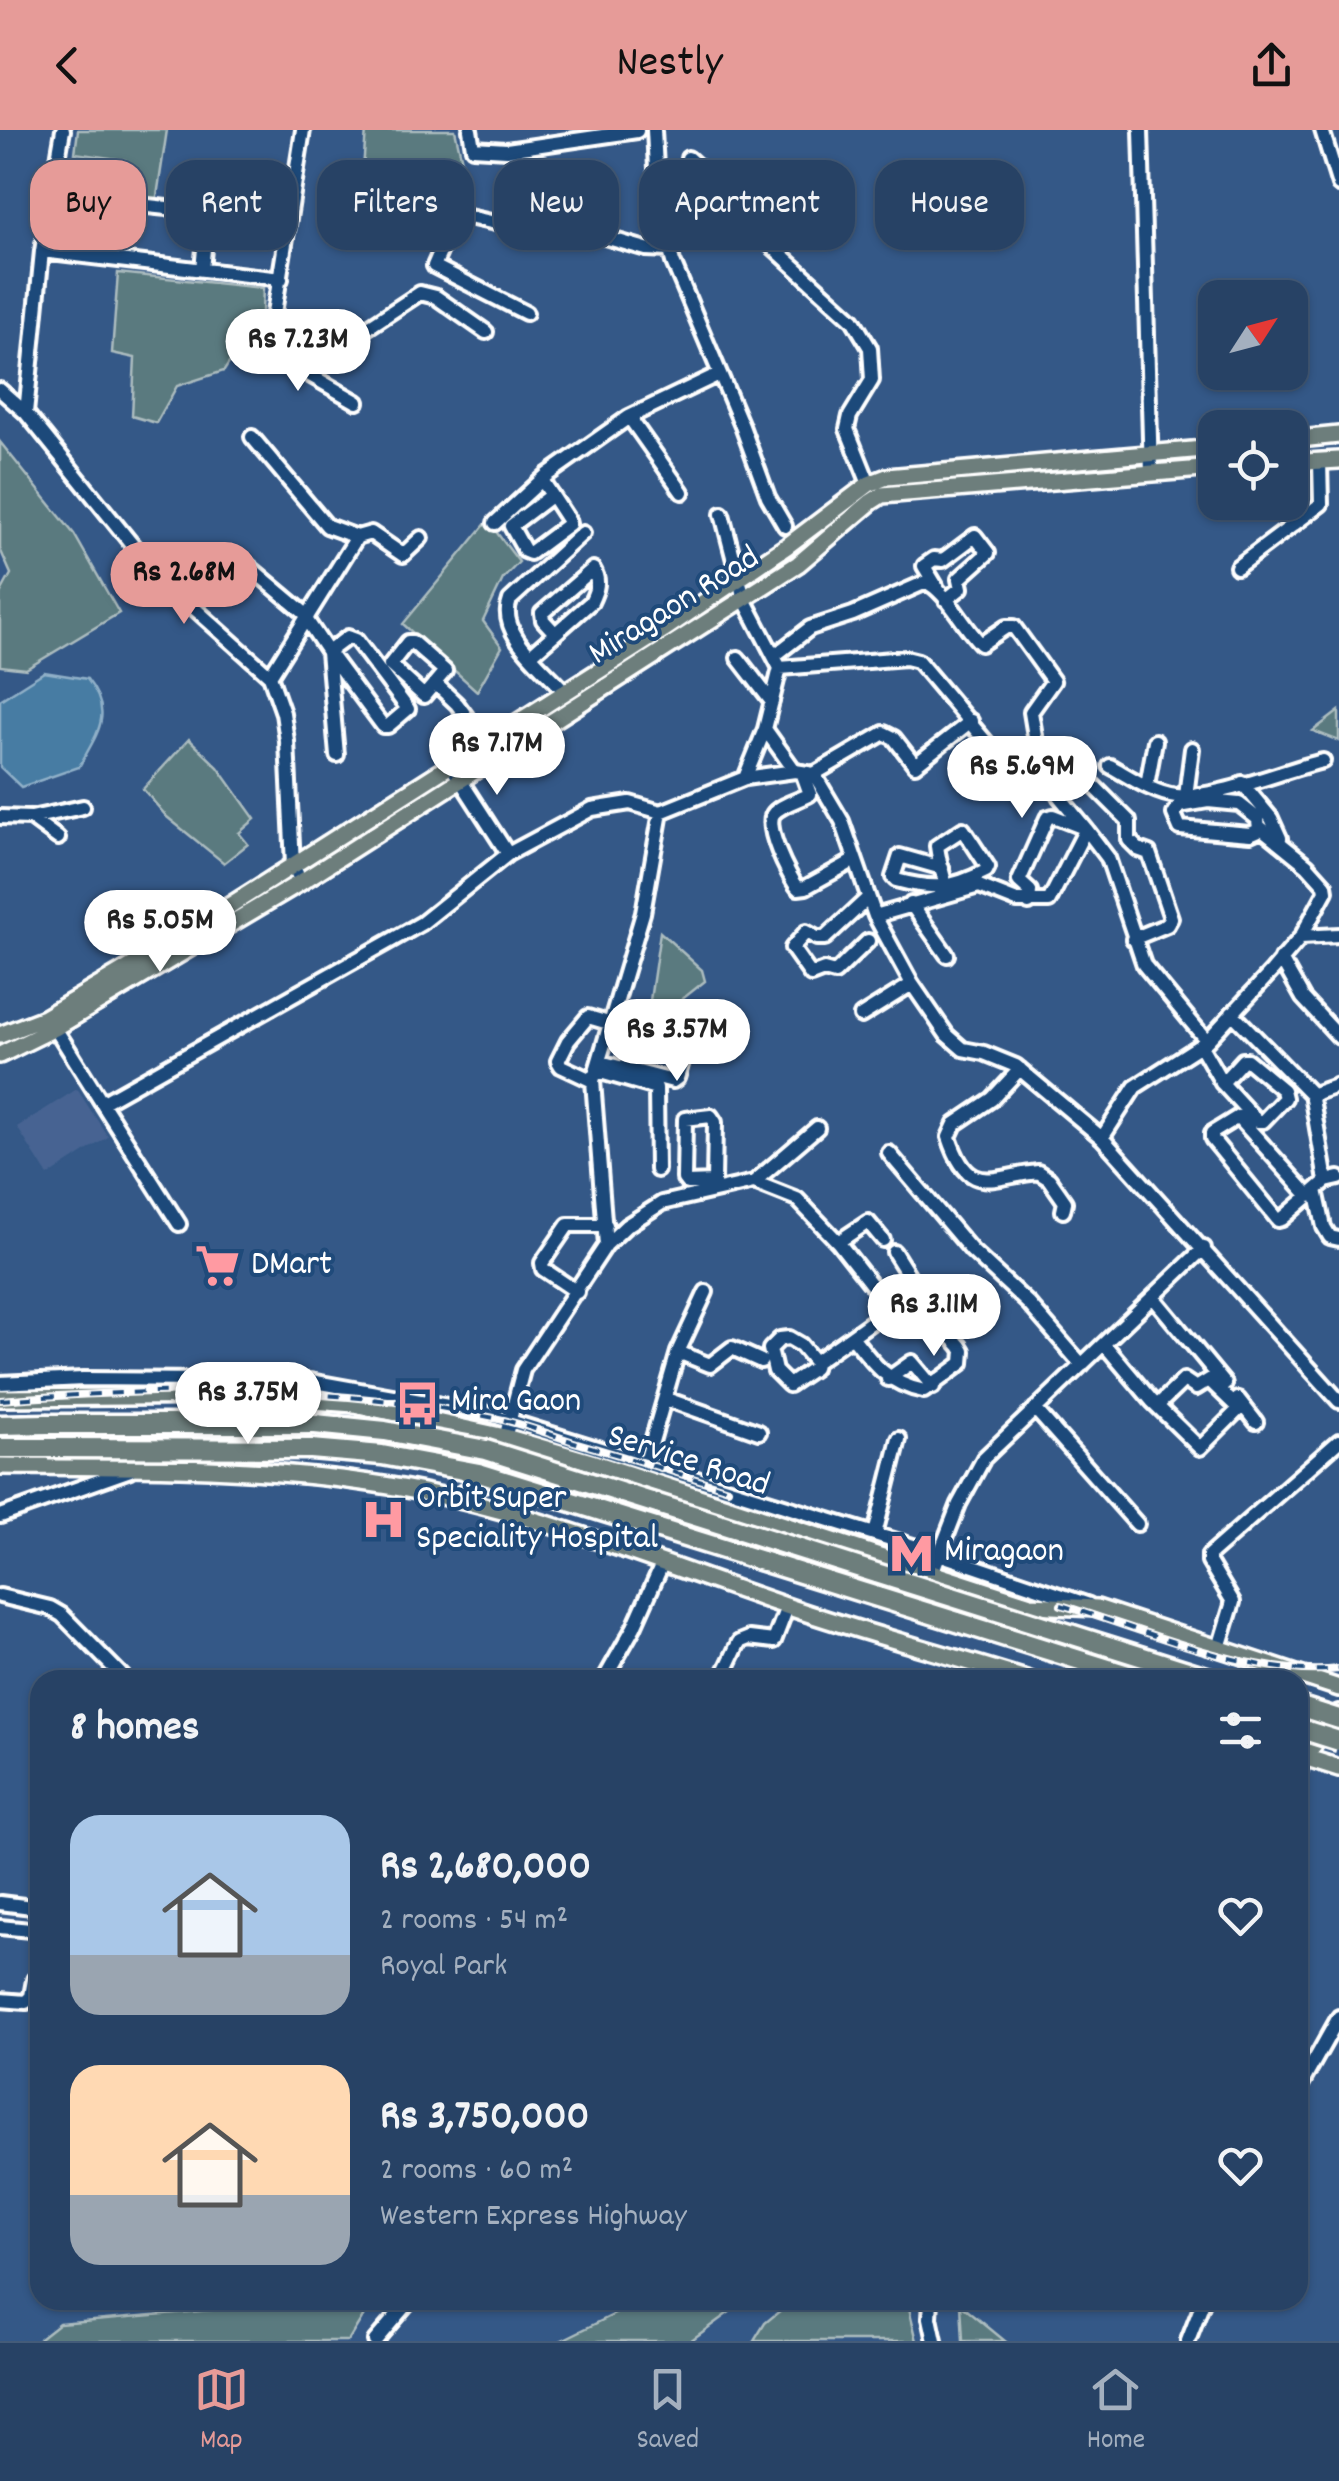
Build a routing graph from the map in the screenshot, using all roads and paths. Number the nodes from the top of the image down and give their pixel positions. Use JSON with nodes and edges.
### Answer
{"nodes":[{"id":1,"x":63,"y":130,"type":"edge"},
{"id":2,"x":303,"y":130,"type":"edge"},
{"id":3,"x":470,"y":130,"type":"edge"},
{"id":4,"x":654,"y":130,"type":"edge"},
{"id":5,"x":1141,"y":130,"type":"edge"},
{"id":6,"x":1322,"y":130,"type":"edge"},
{"id":7,"x":637,"y":131,"type":"edge"},
{"id":8,"x":688,"y":158,"type":"dead end"},
{"id":9,"x":656,"y":160,"type":"edge"},
{"id":10,"x":1339,"y":185,"type":"edge"},
{"id":11,"x":639,"y":246,"type":"edge"},
{"id":12,"x":670,"y":250,"type":"edge"},
{"id":13,"x":42,"y":251,"type":"junction"},
{"id":14,"x":109,"y":259,"type":"junction"},
{"id":15,"x":202,"y":270,"type":"junction"},
{"id":16,"x":281,"y":280,"type":"junction"},
{"id":17,"x":526,"y":313,"type":"dead end"},
{"id":18,"x":486,"y":332,"type":"dead end"},
{"id":19,"x":270,"y":342,"type":"junction"},
{"id":20,"x":718,"y":374,"type":"junction"},
{"id":21,"x":0,"y":390,"type":"edge"},
{"id":22,"x":357,"y":402,"type":"dead end"},
{"id":23,"x":26,"y":414,"type":"junction"},
{"id":24,"x":629,"y":417,"type":"junction"},
{"id":25,"x":1339,"y":435,"type":"edge"},
{"id":26,"x":252,"y":437,"type":"dead end"},
{"id":27,"x":1308,"y":438,"type":"edge"},
{"id":28,"x":1198,"y":450,"type":"edge"},
{"id":29,"x":1150,"y":455,"type":"junction"},
{"id":30,"x":1339,"y":460,"type":"edge"},
{"id":31,"x":1320,"y":462,"type":"junction"},
{"id":32,"x":1308,"y":463,"type":"edge"},
{"id":33,"x":1198,"y":469,"type":"edge"},
{"id":34,"x":1151,"y":472,"type":"junction"},
{"id":35,"x":542,"y":480,"type":"junction"},
{"id":36,"x":869,"y":484,"type":"junction"},
{"id":37,"x":682,"y":492,"type":"dead end"},
{"id":38,"x":552,"y":495,"type":"junction"},
{"id":39,"x":722,"y":514,"type":"dead end"},
{"id":40,"x":495,"y":523,"type":"dead end"},
{"id":41,"x":785,"y":526,"type":"junction"},
{"id":42,"x":583,"y":534,"type":"dead end"},
{"id":43,"x":801,"y":535,"type":"junction"},
{"id":44,"x":357,"y":537,"type":"junction"},
{"id":45,"x":421,"y":538,"type":"dead end"},
{"id":46,"x":787,"y":546,"type":"junction"},
{"id":47,"x":814,"y":551,"type":"junction"},
{"id":48,"x":246,"y":564,"type":"dead end"},
{"id":49,"x":798,"y":564,"type":"junction"},
{"id":50,"x":1237,"y":568,"type":"dead end"},
{"id":51,"x":739,"y":579,"type":"junction"},
{"id":52,"x":936,"y":586,"type":"junction"},
{"id":53,"x":744,"y":600,"type":"junction"},
{"id":54,"x":946,"y":600,"type":"junction"},
{"id":55,"x":307,"y":618,"type":"junction"},
{"id":56,"x":555,"y":633,"type":"junction"},
{"id":57,"x":328,"y":652,"type":"junction"},
{"id":58,"x":532,"y":654,"type":"junction"},
{"id":59,"x":738,"y":658,"type":"dead end"},
{"id":60,"x":777,"y":662,"type":"junction"},
{"id":61,"x":270,"y":676,"type":"junction"},
{"id":62,"x":436,"y":684,"type":"junction"},
{"id":63,"x":565,"y":692,"type":"junction"},
{"id":64,"x":772,"y":702,"type":"junction"},
{"id":65,"x":971,"y":721,"type":"junction"},
{"id":66,"x":765,"y":729,"type":"junction"},
{"id":67,"x":1156,"y":741,"type":"dead end"},
{"id":68,"x":485,"y":742,"type":"junction"},
{"id":69,"x":1192,"y":748,"type":"dead end"},
{"id":70,"x":337,"y":755,"type":"dead end"},
{"id":71,"x":1323,"y":761,"type":"dead end"},
{"id":72,"x":450,"y":764,"type":"junction"},
{"id":73,"x":1110,"y":766,"type":"dead end"},
{"id":74,"x":804,"y":772,"type":"junction"},
{"id":75,"x":746,"y":778,"type":"junction"},
{"id":76,"x":459,"y":779,"type":"junction"},
{"id":77,"x":1242,"y":784,"type":"junction"},
{"id":78,"x":1147,"y":785,"type":"junction"},
{"id":79,"x":1186,"y":796,"type":"junction"},
{"id":80,"x":84,"y":807,"type":"dead end"},
{"id":81,"x":661,"y":812,"type":"junction"},
{"id":82,"x":0,"y":817,"type":"edge"},
{"id":83,"x":30,"y":818,"type":"junction"},
{"id":84,"x":1260,"y":828,"type":"junction"},
{"id":85,"x":1086,"y":829,"type":"junction"},
{"id":86,"x":58,"y":838,"type":"dead end"},
{"id":87,"x":1131,"y":843,"type":"junction"},
{"id":88,"x":1282,"y":844,"type":"junction"},
{"id":89,"x":508,"y":854,"type":"junction"},
{"id":90,"x":1108,"y":858,"type":"junction"},
{"id":91,"x":855,"y":860,"type":"junction"},
{"id":92,"x":294,"y":865,"type":"junction"},
{"id":93,"x":942,"y":868,"type":"junction"},
{"id":94,"x":301,"y":882,"type":"junction"},
{"id":95,"x":947,"y":890,"type":"junction"},
{"id":96,"x":868,"y":898,"type":"junction"},
{"id":97,"x":1029,"y":903,"type":"junction"},
{"id":98,"x":911,"y":904,"type":"junction"},
{"id":99,"x":875,"y":916,"type":"junction"},
{"id":100,"x":1339,"y":935,"type":"edge"},
{"id":101,"x":1301,"y":937,"type":"junction"},
{"id":102,"x":1133,"y":939,"type":"junction"},
{"id":103,"x":868,"y":941,"type":"dead end"},
{"id":104,"x":947,"y":955,"type":"dead end"},
{"id":105,"x":1281,"y":960,"type":"junction"},
{"id":106,"x":912,"y":984,"type":"junction"},
{"id":107,"x":1232,"y":1014,"type":"junction"},
{"id":108,"x":860,"y":1016,"type":"dead end"},
{"id":109,"x":613,"y":1022,"type":"junction"},
{"id":110,"x":55,"y":1028,"type":"junction"},
{"id":111,"x":0,"y":1035,"type":"edge"},
{"id":112,"x":1339,"y":1037,"type":"edge"},
{"id":113,"x":1204,"y":1043,"type":"junction"},
{"id":114,"x":0,"y":1056,"type":"edge"},
{"id":115,"x":1020,"y":1070,"type":"junction"},
{"id":116,"x":597,"y":1071,"type":"junction"},
{"id":117,"x":1222,"y":1084,"type":"junction"},
{"id":118,"x":1339,"y":1085,"type":"edge"},
{"id":119,"x":1313,"y":1096,"type":"junction"},
{"id":120,"x":102,"y":1102,"type":"junction"},
{"id":121,"x":818,"y":1128,"type":"dead end"},
{"id":122,"x":1102,"y":1138,"type":"junction"},
{"id":123,"x":889,"y":1153,"type":"dead end"},
{"id":124,"x":657,"y":1170,"type":"dead end"},
{"id":125,"x":754,"y":1182,"type":"junction"},
{"id":126,"x":714,"y":1186,"type":"junction"},
{"id":127,"x":1322,"y":1186,"type":"edge"},
{"id":128,"x":1063,"y":1211,"type":"dead end"},
{"id":129,"x":180,"y":1224,"type":"dead end"},
{"id":130,"x":606,"y":1225,"type":"junction"},
{"id":131,"x":1339,"y":1239,"type":"edge"},
{"id":132,"x":883,"y":1240,"type":"dead end"},
{"id":133,"x":838,"y":1242,"type":"junction"},
{"id":134,"x":606,"y":1246,"type":"junction"},
{"id":135,"x":1204,"y":1248,"type":"junction"},
{"id":136,"x":894,"y":1252,"type":"dead end"},
{"id":137,"x":577,"y":1292,"type":"junction"},
{"id":138,"x":706,"y":1292,"type":"dead end"},
{"id":139,"x":1153,"y":1297,"type":"junction"},
{"id":140,"x":889,"y":1310,"type":"junction"},
{"id":141,"x":852,"y":1336,"type":"junction"},
{"id":142,"x":1104,"y":1344,"type":"junction"},
{"id":143,"x":678,"y":1352,"type":"junction"},
{"id":144,"x":761,"y":1361,"type":"dead end"},
{"id":145,"x":815,"y":1362,"type":"dead end"},
{"id":146,"x":1082,"y":1365,"type":"junction"},
{"id":147,"x":210,"y":1378,"type":"junction"},
{"id":148,"x":888,"y":1379,"type":"junction"},
{"id":149,"x":0,"y":1383,"type":"edge"},
{"id":150,"x":933,"y":1387,"type":"junction"},
{"id":151,"x":210,"y":1396,"type":"junction"},
{"id":152,"x":0,"y":1398,"type":"edge"},
{"id":153,"x":666,"y":1398,"type":"junction"},
{"id":154,"x":1339,"y":1400,"type":"edge"},
{"id":155,"x":1158,"y":1406,"type":"junction"},
{"id":156,"x":1036,"y":1409,"type":"junction"},
{"id":157,"x":510,"y":1420,"type":"junction"},
{"id":158,"x":1256,"y":1422,"type":"dead end"},
{"id":159,"x":0,"y":1425,"type":"edge"},
{"id":160,"x":759,"y":1432,"type":"dead end"},
{"id":161,"x":505,"y":1437,"type":"junction"},
{"id":162,"x":899,"y":1439,"type":"dead end"},
{"id":163,"x":1339,"y":1441,"type":"edge"},
{"id":164,"x":0,"y":1448,"type":"edge"},
{"id":165,"x":594,"y":1454,"type":"junction"},
{"id":166,"x":646,"y":1462,"type":"junction"},
{"id":167,"x":500,"y":1463,"type":"junction"},
{"id":168,"x":0,"y":1466,"type":"edge"},
{"id":169,"x":139,"y":1468,"type":"junction"},
{"id":170,"x":450,"y":1498,"type":"junction"},
{"id":171,"x":0,"y":1516,"type":"edge"},
{"id":172,"x":529,"y":1519,"type":"junction"},
{"id":173,"x":1137,"y":1524,"type":"dead end"},
{"id":174,"x":847,"y":1525,"type":"junction"},
{"id":175,"x":875,"y":1534,"type":"junction"},
{"id":176,"x":841,"y":1544,"type":"junction"},
{"id":177,"x":939,"y":1554,"type":"junction"},
{"id":178,"x":663,"y":1562,"type":"junction"},
{"id":179,"x":932,"y":1573,"type":"junction"},
{"id":180,"x":0,"y":1596,"type":"edge"},
{"id":181,"x":787,"y":1607,"type":"junction"},
{"id":182,"x":1098,"y":1608,"type":"junction"},
{"id":183,"x":1219,"y":1648,"type":"junction"},
{"id":184,"x":116,"y":1670,"type":"edge"},
{"id":185,"x":610,"y":1670,"type":"edge"},
{"id":186,"x":726,"y":1670,"type":"edge"},
{"id":187,"x":996,"y":1670,"type":"edge"},
{"id":188,"x":1112,"y":1670,"type":"edge"},
{"id":189,"x":1184,"y":1670,"type":"edge"},
{"id":190,"x":1286,"y":1670,"type":"edge"},
{"id":191,"x":1308,"y":1677,"type":"edge"},
{"id":192,"x":1339,"y":1684,"type":"edge"},
{"id":193,"x":1308,"y":1708,"type":"edge"},
{"id":194,"x":1339,"y":1716,"type":"edge"},
{"id":195,"x":1308,"y":1731,"type":"edge"},
{"id":196,"x":1339,"y":1740,"type":"edge"},
{"id":197,"x":1308,"y":1748,"type":"edge"},
{"id":198,"x":1308,"y":1758,"type":"edge"},
{"id":199,"x":1339,"y":1768,"type":"edge"},
{"id":200,"x":0,"y":1903,"type":"edge"},
{"id":201,"x":30,"y":1907,"type":"edge"},
{"id":202,"x":0,"y":1927,"type":"edge"},
{"id":203,"x":30,"y":1930,"type":"edge"},
{"id":204,"x":30,"y":1997,"type":"edge"},
{"id":205,"x":0,"y":2000,"type":"edge"},
{"id":206,"x":1339,"y":2017,"type":"edge"},
{"id":207,"x":1308,"y":2072,"type":"edge"},
{"id":208,"x":401,"y":2310,"type":"edge"},
{"id":209,"x":930,"y":2310,"type":"edge"},
{"id":210,"x":1200,"y":2310,"type":"edge"},
{"id":211,"x":375,"y":2341,"type":"edge"},
{"id":212,"x":935,"y":2341,"type":"edge"},
{"id":213,"x":1188,"y":2341,"type":"edge"}],
"edges":[{"from":1,"to":13,"type":"street"},
{"from":2,"to":16,"type":"street"},
{"from":3,"to":7,"type":"street"},
{"from":4,"to":9,"type":"street"},
{"from":5,"to":29,"type":"street"},
{"from":6,"to":10,"type":"street"},
{"from":8,"to":36,"type":"street"},
{"from":11,"to":17,"type":"street"},
{"from":12,"to":20,"type":"street"},
{"from":13,"to":14,"type":"street"},
{"from":13,"to":23,"type":"street"},
{"from":14,"to":15,"type":"street"},
{"from":14,"to":15,"type":"street"},
{"from":15,"to":16,"type":"street"},
{"from":16,"to":19,"type":"street"},
{"from":18,"to":19,"type":"street"},
{"from":19,"to":22,"type":"street"},
{"from":20,"to":24,"type":"street"},
{"from":20,"to":41,"type":"street"},
{"from":21,"to":23,"type":"street"},
{"from":23,"to":61,"type":"street"},
{"from":24,"to":35,"type":"street"},
{"from":24,"to":37,"type":"street"},
{"from":25,"to":27,"type":"main road"},
{"from":26,"to":44,"type":"street"},
{"from":28,"to":29,"type":"main road","name":"Miragaon Road"},
{"from":29,"to":34,"type":"street"},
{"from":29,"to":36,"type":"main road","name":"Miragaon Road"},
{"from":30,"to":31,"type":"main road"},
{"from":31,"to":32,"type":"main road"},
{"from":31,"to":50,"type":"street"},
{"from":33,"to":34,"type":"main road","name":"Miragaon Road"},
{"from":34,"to":47,"type":"main road","name":"Miragaon Road"},
{"from":35,"to":38,"type":"street"},
{"from":35,"to":40,"type":"street"},
{"from":36,"to":43,"type":"main road","name":"Miragaon Road"},
{"from":38,"to":38,"type":"street"},
{"from":39,"to":51,"type":"street"},
{"from":41,"to":43,"type":"street"},
{"from":41,"to":46,"type":"street"},
{"from":42,"to":58,"type":"street"},
{"from":43,"to":46,"type":"main road","name":"Miragaon Road"},
{"from":43,"to":47,"type":"street"},
{"from":44,"to":45,"type":"street"},
{"from":44,"to":55,"type":"street"},
{"from":46,"to":49,"type":"street"},
{"from":46,"to":51,"type":"main road","name":"Miragaon Road"},
{"from":47,"to":49,"type":"main road","name":"Miragaon Road"},
{"from":48,"to":55,"type":"street"},
{"from":49,"to":53,"type":"main road","name":"Miragaon Road"},
{"from":51,"to":53,"type":"street"},
{"from":51,"to":63,"type":"main road","name":"Miragaon Road"},
{"from":52,"to":54,"type":"street"},
{"from":52,"to":54,"type":"street"},
{"from":52,"to":60,"type":"street"},
{"from":53,"to":60,"type":"street"},
{"from":53,"to":76,"type":"main road","name":"Miragaon Road"},
{"from":54,"to":65,"type":"street"},
{"from":55,"to":57,"type":"street"},
{"from":55,"to":61,"type":"street"},
{"from":56,"to":56,"type":"street"},
{"from":56,"to":58,"type":"street"},
{"from":57,"to":57,"type":"street"},
{"from":57,"to":70,"type":"street"},
{"from":58,"to":63,"type":"street"},
{"from":59,"to":64,"type":"street"},
{"from":60,"to":64,"type":"street"},
{"from":60,"to":65,"type":"street"},
{"from":61,"to":92,"type":"street"},
{"from":62,"to":62,"type":"street"},
{"from":62,"to":68,"type":"street"},
{"from":63,"to":68,"type":"main road","name":"Miragaon Road"},
{"from":64,"to":66,"type":"street"},
{"from":65,"to":74,"type":"street"},
{"from":66,"to":74,"type":"street"},
{"from":66,"to":75,"type":"street"},
{"from":67,"to":78,"type":"street"},
{"from":68,"to":72,"type":"main road","name":"Miragaon Road"},
{"from":69,"to":79,"type":"street"},
{"from":71,"to":77,"type":"street"},
{"from":72,"to":76,"type":"street"},
{"from":72,"to":92,"type":"main road","name":"Miragaon Road"},
{"from":73,"to":78,"type":"street"},
{"from":74,"to":75,"type":"street"},
{"from":74,"to":91,"type":"street"},
{"from":74,"to":91,"type":"street"},
{"from":75,"to":81,"type":"street"},
{"from":76,"to":89,"type":"street"},
{"from":76,"to":94,"type":"main road","name":"Miragaon Road"},
{"from":77,"to":79,"type":"street"},
{"from":77,"to":88,"type":"street"},
{"from":78,"to":79,"type":"street"},
{"from":80,"to":83,"type":"street"},
{"from":81,"to":89,"type":"street"},
{"from":81,"to":109,"type":"street"},
{"from":82,"to":83,"type":"street"},
{"from":83,"to":86,"type":"street"},
{"from":84,"to":84,"type":"street"},
{"from":84,"to":88,"type":"street"},
{"from":85,"to":87,"type":"street"},
{"from":85,"to":90,"type":"street"},
{"from":85,"to":97,"type":"street"},
{"from":85,"to":97,"type":"street"},
{"from":87,"to":90,"type":"street"},
{"from":87,"to":102,"type":"street"},
{"from":88,"to":101,"type":"street"},
{"from":89,"to":120,"type":"street"},
{"from":90,"to":102,"type":"street"},
{"from":91,"to":96,"type":"street"},
{"from":92,"to":94,"type":"street"},
{"from":92,"to":111,"type":"main road","name":"Miragaon Road"},
{"from":93,"to":95,"type":"street"},
{"from":93,"to":95,"type":"street"},
{"from":93,"to":95,"type":"street"},
{"from":94,"to":110,"type":"main road","name":"Miragaon Road"},
{"from":95,"to":97,"type":"street"},
{"from":95,"to":98,"type":"street"},
{"from":96,"to":99,"type":"street"},
{"from":96,"to":103,"type":"street"},
{"from":98,"to":99,"type":"street"},
{"from":98,"to":104,"type":"street"},
{"from":99,"to":106,"type":"street"},
{"from":100,"to":101,"type":"street"},
{"from":101,"to":105,"type":"street"},
{"from":102,"to":113,"type":"street"},
{"from":105,"to":107,"type":"street"},
{"from":105,"to":112,"type":"street"},
{"from":106,"to":108,"type":"street"},
{"from":106,"to":115,"type":"street"},
{"from":107,"to":113,"type":"street"},
{"from":107,"to":119,"type":"street"},
{"from":109,"to":116,"type":"street"},
{"from":109,"to":116,"type":"street"},
{"from":109,"to":116,"type":"street"},
{"from":110,"to":114,"type":"main road","name":"Miragaon Road"},
{"from":110,"to":120,"type":"street"},
{"from":113,"to":117,"type":"street"},
{"from":113,"to":122,"type":"street"},
{"from":115,"to":122,"type":"street"},
{"from":115,"to":128,"type":"street"},
{"from":116,"to":124,"type":"street"},
{"from":116,"to":130,"type":"street"},
{"from":117,"to":117,"type":"street"},
{"from":118,"to":119,"type":"street"},
{"from":119,"to":127,"type":"street"},
{"from":120,"to":129,"type":"street"},
{"from":121,"to":125,"type":"street"},
{"from":122,"to":135,"type":"street"},
{"from":123,"to":146,"type":"street"},
{"from":125,"to":126,"type":"street"},
{"from":125,"to":133,"type":"street"},
{"from":126,"to":126,"type":"street"},
{"from":126,"to":134,"type":"street"},
{"from":127,"to":127,"type":"street"},
{"from":127,"to":131,"type":"street"},
{"from":130,"to":134,"type":"street"},
{"from":130,"to":137,"type":"street"},
{"from":132,"to":133,"type":"street"},
{"from":133,"to":140,"type":"street"},
{"from":134,"to":137,"type":"street"},
{"from":135,"to":139,"type":"street"},
{"from":135,"to":154,"type":"street"},
{"from":136,"to":140,"type":"street"},
{"from":137,"to":157,"type":"street"},
{"from":138,"to":143,"type":"street"},
{"from":139,"to":142,"type":"street"},
{"from":139,"to":158,"type":"street"},
{"from":140,"to":141,"type":"street"},
{"from":140,"to":150,"type":"street"},
{"from":141,"to":145,"type":"street"},
{"from":141,"to":148,"type":"street"},
{"from":142,"to":146,"type":"street"},
{"from":142,"to":155,"type":"street"},
{"from":143,"to":144,"type":"street"},
{"from":143,"to":153,"type":"street"},
{"from":146,"to":156,"type":"street"},
{"from":147,"to":149,"type":"street"},
{"from":147,"to":151,"type":"main road"},
{"from":147,"to":157,"type":"street"},
{"from":148,"to":150,"type":"street"},
{"from":148,"to":150,"type":"street"},
{"from":151,"to":152,"type":"main road","name":"Service Road"},
{"from":151,"to":161,"type":"main road","name":"Service Road"},
{"from":153,"to":160,"type":"street"},
{"from":153,"to":166,"type":"street"},
{"from":155,"to":155,"type":"street"},
{"from":156,"to":173,"type":"street"},
{"from":156,"to":177,"type":"street"},
{"from":157,"to":161,"type":"street"},
{"from":157,"to":165,"type":"street"},
{"from":159,"to":189,"type":"highway","bridge":true},
{"from":161,"to":165,"type":"main road","name":"Service Road"},
{"from":161,"to":167,"type":"street"},
{"from":162,"to":175,"type":"street"},
{"from":163,"to":183,"type":"street"},
{"from":164,"to":188,"type":"highway","bridge":true},
{"from":165,"to":166,"type":"street"},
{"from":165,"to":176,"type":"main road","name":"Service Road"},
{"from":166,"to":174,"type":"street"},
{"from":167,"to":170,"type":"street"},
{"from":167,"to":172,"type":"street"},
{"from":168,"to":169,"type":"main road"},
{"from":169,"to":170,"type":"main road"},
{"from":169,"to":171,"type":"street"},
{"from":170,"to":172,"type":"main road"},
{"from":172,"to":178,"type":"main road"},
{"from":174,"to":175,"type":"street"},
{"from":174,"to":176,"type":"main road"},
{"from":175,"to":177,"type":"street"},
{"from":176,"to":179,"type":"main road","name":"Service Road"},
{"from":177,"to":179,"type":"street"},
{"from":177,"to":182,"type":"street"},
{"from":178,"to":181,"type":"main road"},
{"from":178,"to":185,"type":"street"},
{"from":179,"to":182,"type":"main road","name":"Service Road"},
{"from":180,"to":184,"type":"street"},
{"from":181,"to":186,"type":"street"},
{"from":181,"to":187,"type":"main road"},
{"from":182,"to":183,"type":"main road","name":"Service Road"},
{"from":183,"to":190,"type":"main road","name":"Service Road"},
{"from":191,"to":192,"type":"main road","name":"Service Road"},
{"from":193,"to":194,"type":"highway","bridge":true},
{"from":194,"to":197,"type":"main road"},
{"from":195,"to":196,"type":"highway","bridge":true},
{"from":198,"to":199,"type":"main road"},
{"from":200,"to":201,"type":"street"},
{"from":202,"to":203,"type":"street"},
{"from":204,"to":205,"type":"street"},
{"from":206,"to":207,"type":"street"},
{"from":208,"to":211,"type":"street"},
{"from":209,"to":212,"type":"street"},
{"from":210,"to":213,"type":"street"}]}
